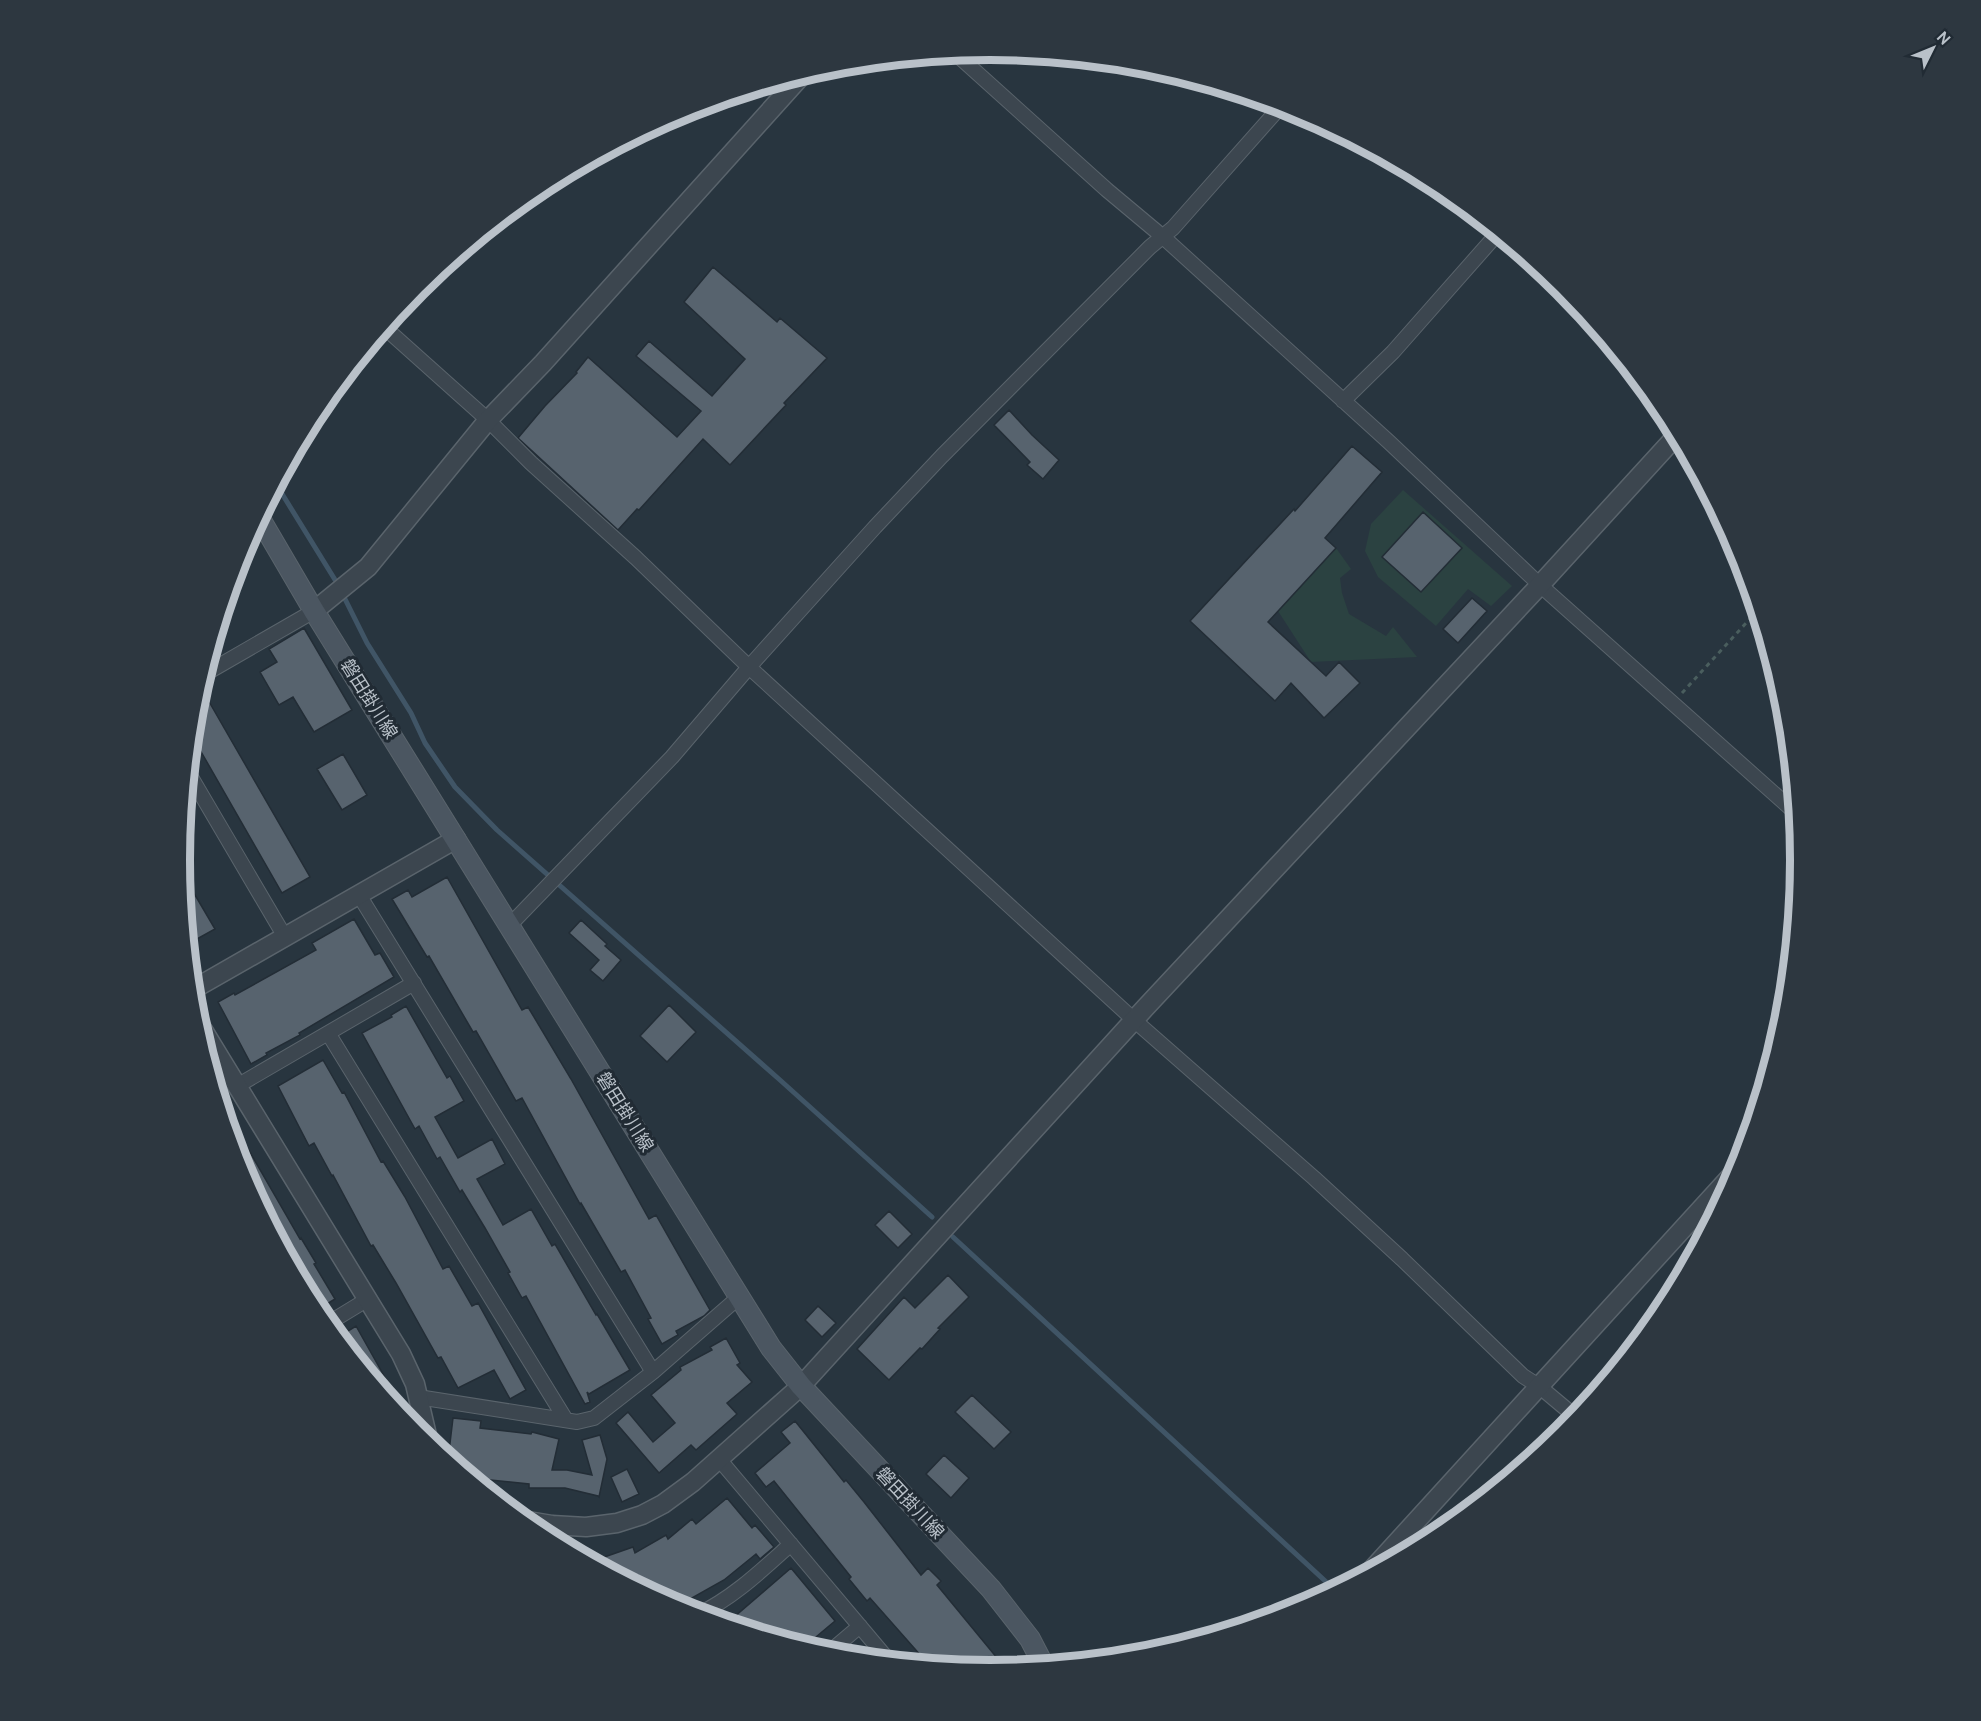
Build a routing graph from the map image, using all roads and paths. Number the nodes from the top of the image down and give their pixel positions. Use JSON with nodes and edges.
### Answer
{"nodes":[{"id":1,"x":965,"y":61,"type":"edge"},
{"id":2,"x":792,"y":85,"type":"edge"},
{"id":3,"x":1275,"y":113,"type":"edge"},
{"id":4,"x":1162,"y":236,"type":"junction"},
{"id":5,"x":1493,"y":238,"type":"edge"},
{"id":6,"x":390,"y":332,"type":"edge"},
{"id":7,"x":1343,"y":401,"type":"junction"},
{"id":8,"x":488,"y":420,"type":"junction"},
{"id":9,"x":1672,"y":441,"type":"edge"},
{"id":10,"x":264,"y":526,"type":"edge"},
{"id":11,"x":1540,"y":585,"type":"junction"},
{"id":12,"x":314,"y":611,"type":"junction"},
{"id":13,"x":1753,"y":616,"type":"edge"},
{"id":14,"x":748,"y":667,"type":"junction"},
{"id":15,"x":213,"y":669,"type":"edge"},
{"id":16,"x":1672,"y":704,"type":"junction"},
{"id":17,"x":194,"y":783,"type":"edge"},
{"id":18,"x":1789,"y":807,"type":"edge"},
{"id":19,"x":456,"y":839,"type":"junction"},
{"id":20,"x":359,"y":895,"type":"junction"},
{"id":21,"x":510,"y":925,"type":"junction"},
{"id":22,"x":285,"y":937,"type":"junction"},
{"id":23,"x":414,"y":983,"type":"junction"},
{"id":24,"x":200,"y":985,"type":"edge"},
{"id":25,"x":1134,"y":1020,"type":"junction"},
{"id":26,"x":328,"y":1033,"type":"junction"},
{"id":27,"x":211,"y":1044,"type":"edge"},
{"id":28,"x":237,"y":1086,"type":"junction"},
{"id":29,"x":1720,"y":1190,"type":"edge"},
{"id":30,"x":739,"y":1297,"type":"junction"},
{"id":31,"x":368,"y":1299,"type":"junction"},
{"id":32,"x":335,"y":1319,"type":"edge"},
{"id":33,"x":653,"y":1372,"type":"junction"},
{"id":34,"x":801,"y":1386,"type":"junction"},
{"id":35,"x":1540,"y":1387,"type":"junction"},
{"id":36,"x":418,"y":1397,"type":"junction"},
{"id":37,"x":1570,"y":1412,"type":"edge"},
{"id":38,"x":566,"y":1420,"type":"junction"},
{"id":39,"x":425,"y":1428,"type":"edge"},
{"id":40,"x":719,"y":1459,"type":"junction"},
{"id":41,"x":544,"y":1525,"type":"edge"},
{"id":42,"x":791,"y":1544,"type":"junction"},
{"id":43,"x":1382,"y":1559,"type":"edge"},
{"id":44,"x":708,"y":1609,"type":"edge"},
{"id":45,"x":860,"y":1626,"type":"junction"},
{"id":46,"x":836,"y":1646,"type":"edge"},
{"id":47,"x":883,"y":1654,"type":"edge"},
{"id":48,"x":1040,"y":1659,"type":"edge"}],
"edges":[{"from":1,"to":4,"type":"street"},
{"from":2,"to":8,"type":"street"},
{"from":3,"to":4,"type":"street"},
{"from":4,"to":7,"type":"street"},
{"from":4,"to":14,"type":"street"},
{"from":5,"to":7,"type":"street"},
{"from":6,"to":8,"type":"street"},
{"from":7,"to":11,"type":"street"},
{"from":8,"to":12,"type":"street"},
{"from":8,"to":14,"type":"street"},
{"from":9,"to":11,"type":"street"},
{"from":10,"to":12,"type":"main road","name":"磐田掛川線"},
{"from":11,"to":16,"type":"street"},
{"from":11,"to":25,"type":"street"},
{"from":12,"to":15,"type":"street"},
{"from":12,"to":19,"type":"main road","name":"磐田掛川線"},
{"from":13,"to":16,"type":"path"},
{"from":14,"to":21,"type":"street"},
{"from":14,"to":25,"type":"street"},
{"from":16,"to":18,"type":"street"},
{"from":17,"to":22,"type":"street"},
{"from":19,"to":20,"type":"street"},
{"from":19,"to":21,"type":"main road","name":"磐田掛川線"},
{"from":20,"to":22,"type":"street"},
{"from":20,"to":23,"type":"street"},
{"from":21,"to":30,"type":"main road","name":"磐田掛川線"},
{"from":22,"to":24,"type":"street"},
{"from":23,"to":26,"type":"street"},
{"from":23,"to":33,"type":"street"},
{"from":25,"to":34,"type":"street"},
{"from":25,"to":35,"type":"street"},
{"from":26,"to":28,"type":"street"},
{"from":26,"to":38,"type":"street"},
{"from":27,"to":28,"type":"street"},
{"from":28,"to":31,"type":"street"},
{"from":29,"to":35,"type":"street"},
{"from":30,"to":33,"type":"street"},
{"from":30,"to":34,"type":"main road","name":"磐田掛川線"},
{"from":31,"to":32,"type":"street"},
{"from":31,"to":36,"type":"street"},
{"from":33,"to":38,"type":"street"},
{"from":34,"to":40,"type":"street"},
{"from":34,"to":48,"type":"main road","name":"磐田掛川線"},
{"from":35,"to":37,"type":"street"},
{"from":35,"to":43,"type":"street"},
{"from":36,"to":38,"type":"street"},
{"from":36,"to":39,"type":"street"},
{"from":40,"to":41,"type":"street"},
{"from":40,"to":42,"type":"street"},
{"from":42,"to":44,"type":"street"},
{"from":42,"to":45,"type":"street"},
{"from":45,"to":46,"type":"street"},
{"from":45,"to":47,"type":"street"}]}
